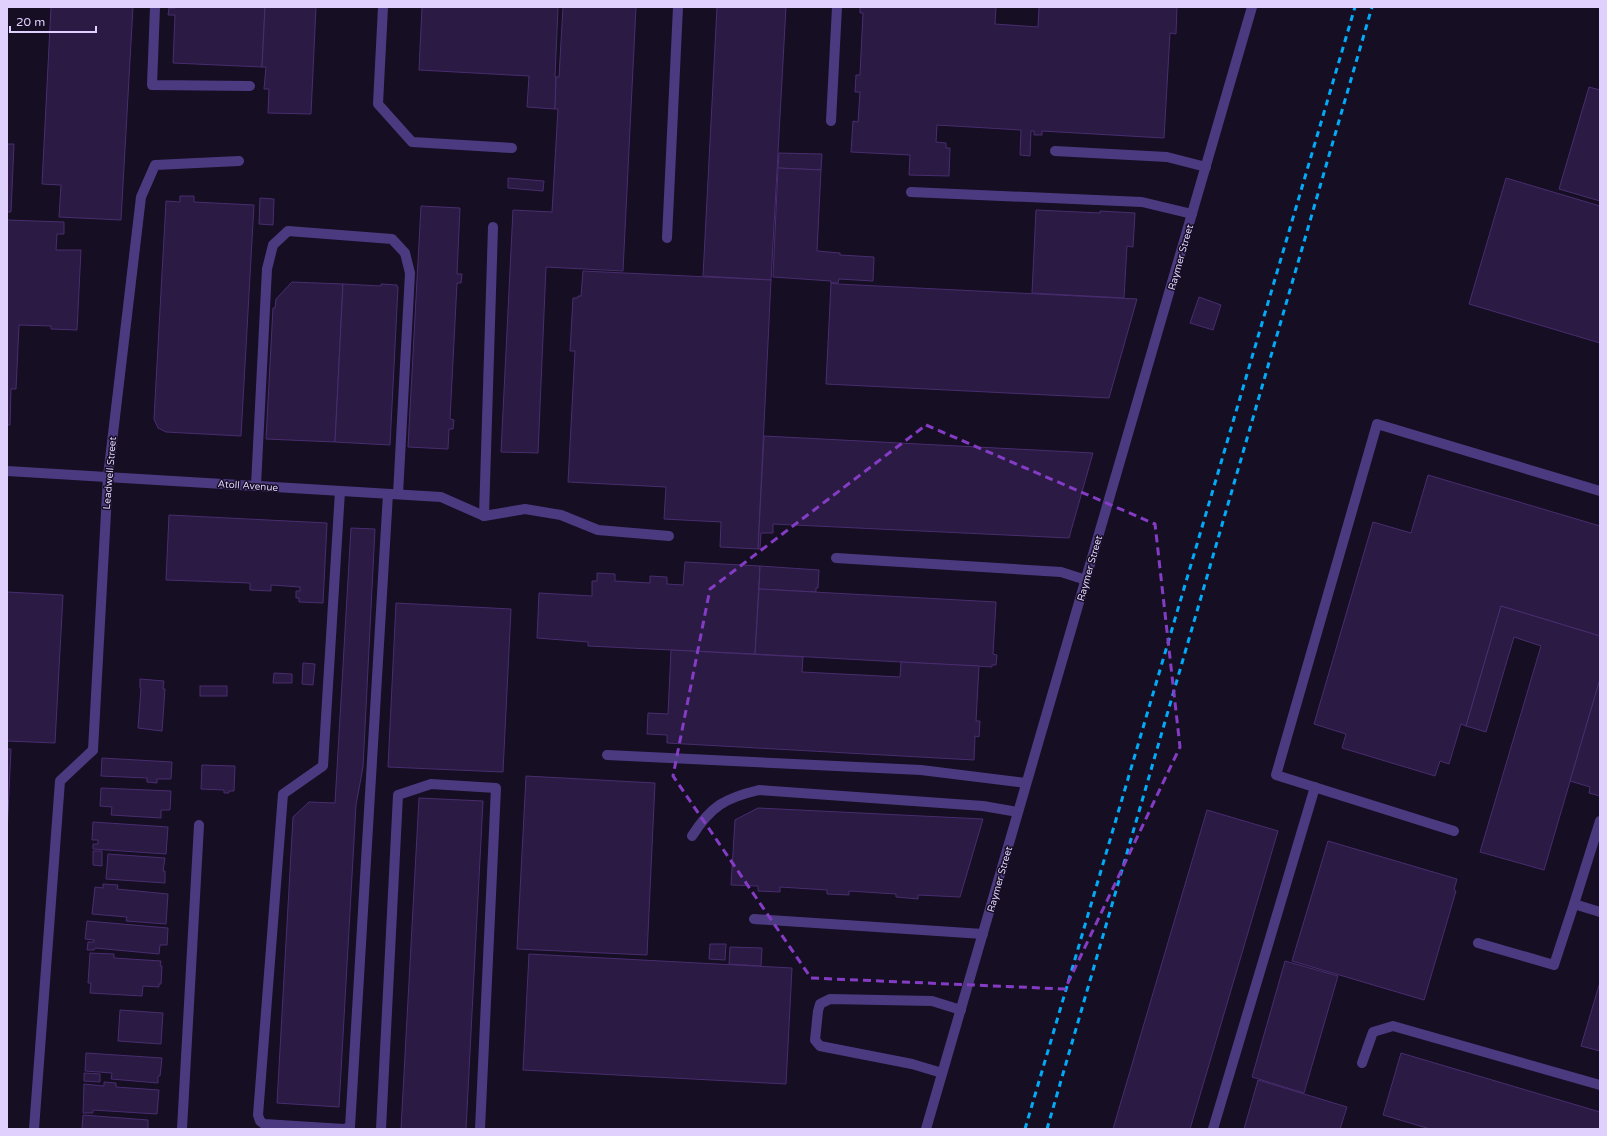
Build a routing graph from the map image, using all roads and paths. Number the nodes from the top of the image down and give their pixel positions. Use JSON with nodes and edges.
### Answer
{"nodes":[{"id":1,"x":155,"y":7,"type":"edge"},
{"id":2,"x":383,"y":7,"type":"edge"},
{"id":3,"x":678,"y":7,"type":"edge"},
{"id":4,"x":837,"y":7,"type":"edge"},
{"id":5,"x":1252,"y":7,"type":"edge"},
{"id":6,"x":250,"y":86,"type":"dead end"},
{"id":7,"x":831,"y":121,"type":"dead end"},
{"id":8,"x":512,"y":148,"type":"dead end"},
{"id":9,"x":1055,"y":152,"type":"dead end"},
{"id":10,"x":240,"y":161,"type":"dead end"},
{"id":11,"x":1206,"y":167,"type":"junction"},
{"id":12,"x":911,"y":192,"type":"dead end"},
{"id":13,"x":1192,"y":214,"type":"junction"},
{"id":14,"x":493,"y":227,"type":"dead end"},
{"id":15,"x":667,"y":238,"type":"dead end"},
{"id":16,"x":7,"y":471,"type":"edge"},
{"id":17,"x":108,"y":476,"type":"junction"},
{"id":18,"x":256,"y":485,"type":"junction"},
{"id":19,"x":1600,"y":490,"type":"edge"},
{"id":20,"x":340,"y":491,"type":"junction"},
{"id":21,"x":393,"y":494,"type":"junction"},
{"id":22,"x":484,"y":516,"type":"junction"},
{"id":23,"x":669,"y":536,"type":"dead end"},
{"id":24,"x":836,"y":558,"type":"dead end"},
{"id":25,"x":1086,"y":580,"type":"junction"},
{"id":26,"x":607,"y":755,"type":"dead end"},
{"id":27,"x":1026,"y":783,"type":"junction"},
{"id":28,"x":1315,"y":787,"type":"junction"},
{"id":29,"x":1018,"y":812,"type":"junction"},
{"id":30,"x":1600,"y":821,"type":"edge"},
{"id":31,"x":199,"y":825,"type":"dead end"},
{"id":32,"x":1454,"y":831,"type":"dead end"},
{"id":33,"x":692,"y":836,"type":"dead end"},
{"id":34,"x":1574,"y":904,"type":"junction"},
{"id":35,"x":1600,"y":912,"type":"edge"},
{"id":36,"x":754,"y":919,"type":"dead end"},
{"id":37,"x":983,"y":934,"type":"junction"},
{"id":38,"x":1478,"y":943,"type":"dead end"},
{"id":39,"x":961,"y":1010,"type":"junction"},
{"id":40,"x":1362,"y":1064,"type":"dead end"},
{"id":41,"x":942,"y":1073,"type":"junction"},
{"id":42,"x":1600,"y":1085,"type":"edge"},
{"id":43,"x":34,"y":1129,"type":"edge"},
{"id":44,"x":182,"y":1129,"type":"edge"},
{"id":45,"x":381,"y":1129,"type":"edge"},
{"id":46,"x":480,"y":1129,"type":"edge"},
{"id":47,"x":926,"y":1129,"type":"edge"},
{"id":48,"x":1213,"y":1129,"type":"edge"}],
"edges":[{"from":1,"to":6,"type":"street"},
{"from":2,"to":8,"type":"street"},
{"from":3,"to":15,"type":"street"},
{"from":4,"to":7,"type":"street"},
{"from":5,"to":11,"type":"street","name":"Raymer Street"},
{"from":9,"to":11,"type":"street"},
{"from":10,"to":17,"type":"street","name":"Leadwell Street"},
{"from":11,"to":13,"type":"street","name":"Raymer Street"},
{"from":12,"to":13,"type":"street"},
{"from":13,"to":25,"type":"street","name":"Raymer Street"},
{"from":14,"to":22,"type":"street"},
{"from":16,"to":17,"type":"street","name":"Atoll Avenue"},
{"from":17,"to":18,"type":"street","name":"Atoll Avenue"},
{"from":17,"to":43,"type":"street","name":"Leadwell Street"},
{"from":18,"to":20,"type":"street","name":"Atoll Avenue"},
{"from":18,"to":21,"type":"street"},
{"from":19,"to":28,"type":"street"},
{"from":20,"to":21,"type":"street","name":"Atoll Avenue"},
{"from":20,"to":21,"type":"street"},
{"from":21,"to":22,"type":"street","name":"Atoll Avenue"},
{"from":22,"to":23,"type":"street"},
{"from":24,"to":25,"type":"street"},
{"from":25,"to":27,"type":"street","name":"Raymer Street"},
{"from":26,"to":27,"type":"street"},
{"from":27,"to":29,"type":"street","name":"Raymer Street"},
{"from":28,"to":32,"type":"street"},
{"from":28,"to":48,"type":"street"},
{"from":29,"to":33,"type":"street"},
{"from":29,"to":37,"type":"street","name":"Raymer Street"},
{"from":30,"to":34,"type":"street"},
{"from":31,"to":44,"type":"street"},
{"from":34,"to":35,"type":"street"},
{"from":34,"to":38,"type":"street"},
{"from":36,"to":37,"type":"street"},
{"from":37,"to":39,"type":"street","name":"Raymer Street"},
{"from":39,"to":41,"type":"street","name":"Raymer Street"},
{"from":39,"to":41,"type":"street"},
{"from":40,"to":42,"type":"street"},
{"from":41,"to":47,"type":"street","name":"Raymer Street"},
{"from":45,"to":46,"type":"street"}]}
